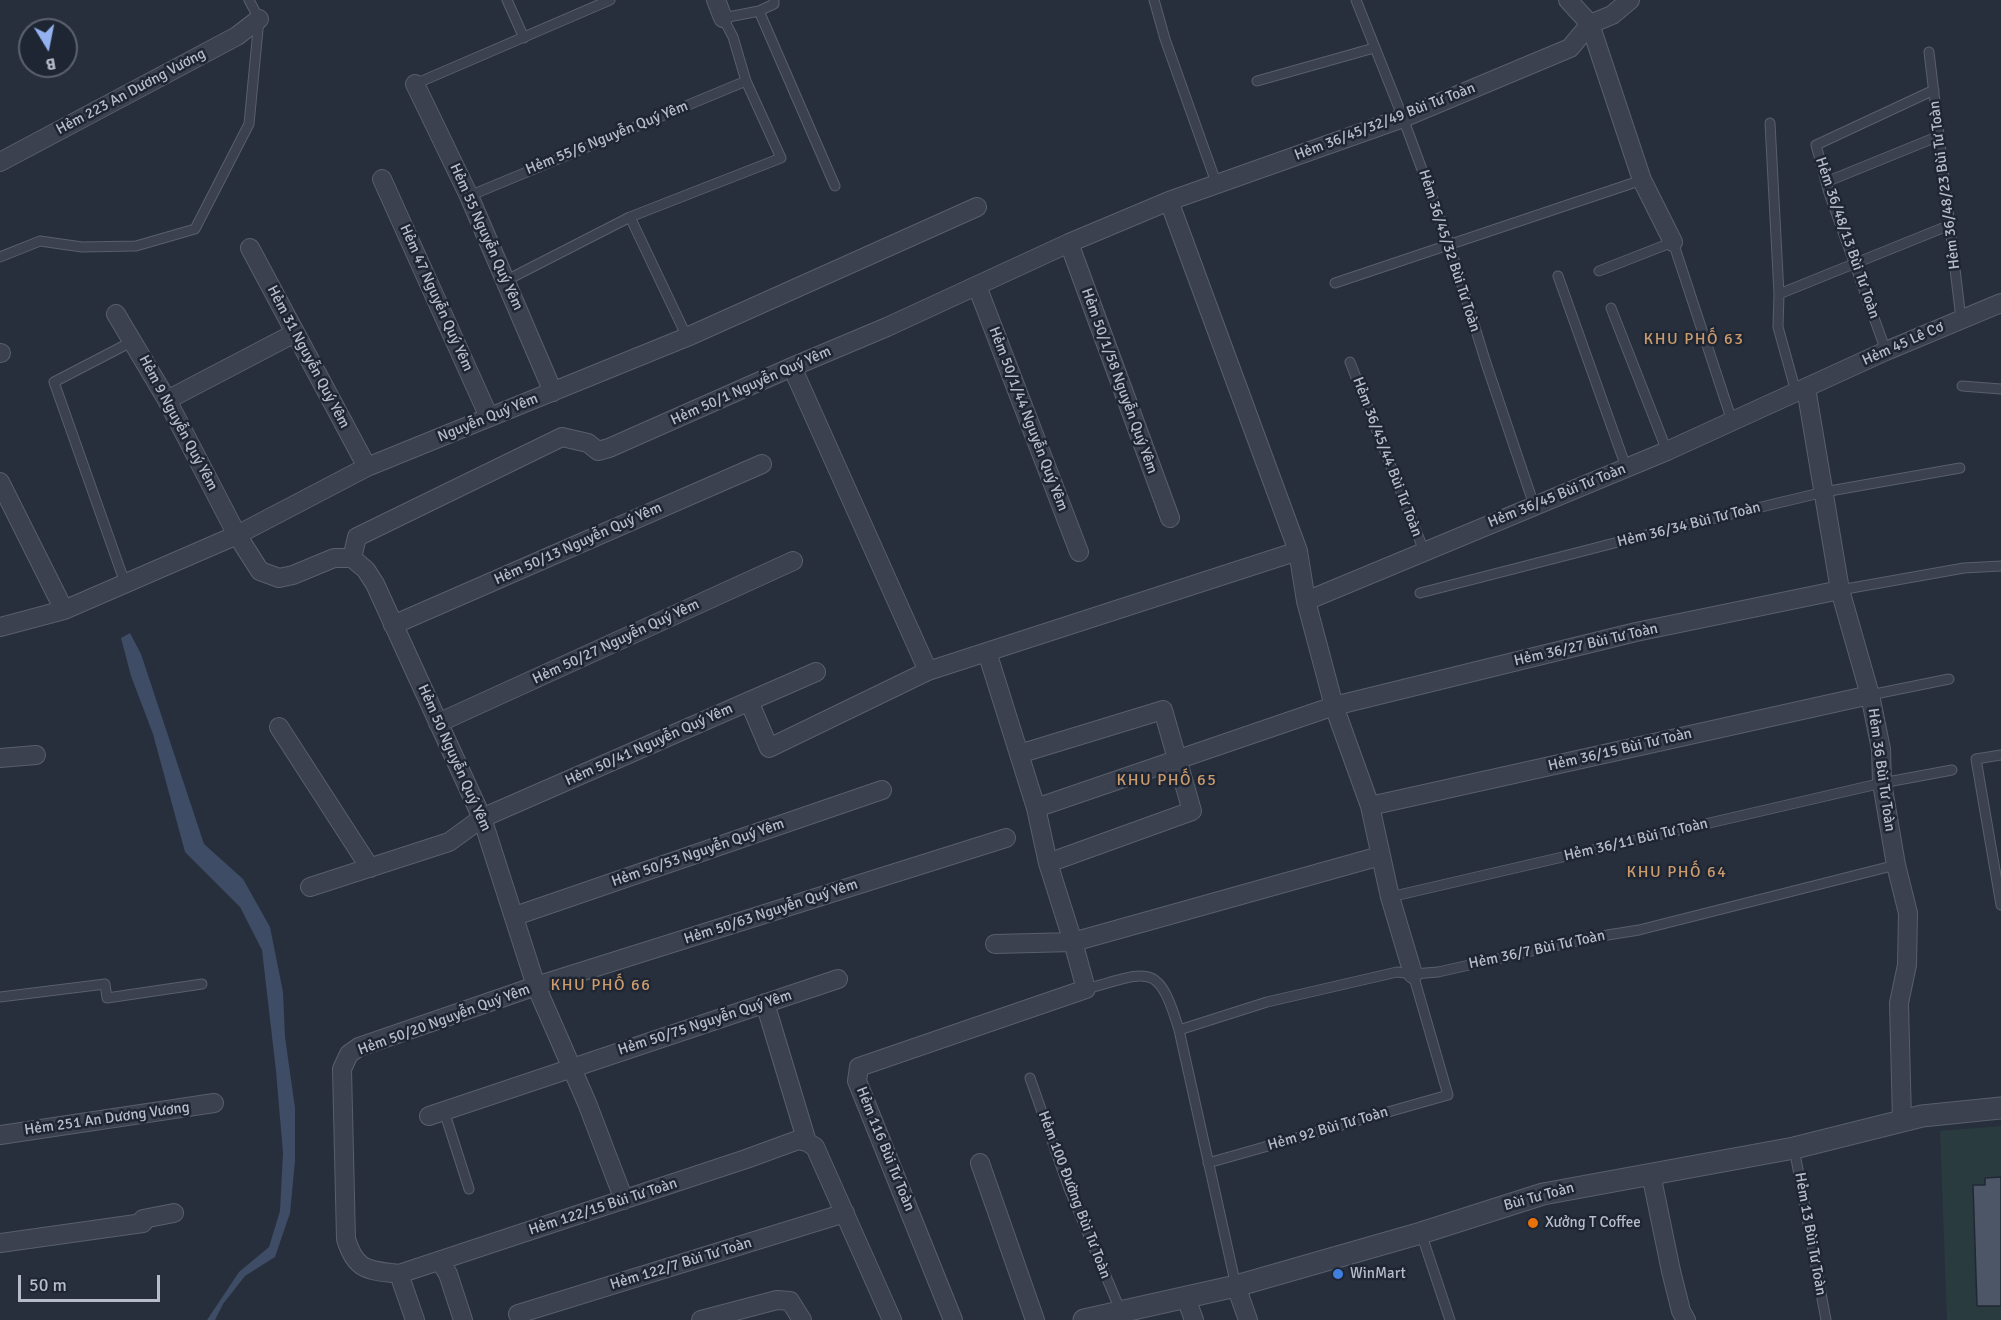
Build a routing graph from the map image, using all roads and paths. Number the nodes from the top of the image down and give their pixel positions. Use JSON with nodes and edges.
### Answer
{"nodes":[{"id":1,"x":249,"y":0,"type":"edge"},
{"id":2,"x":507,"y":0,"type":"edge"},
{"id":3,"x":610,"y":0,"type":"edge"},
{"id":4,"x":716,"y":0,"type":"edge"},
{"id":5,"x":774,"y":0,"type":"edge"},
{"id":6,"x":1154,"y":0,"type":"edge"},
{"id":7,"x":1356,"y":0,"type":"edge"},
{"id":8,"x":1568,"y":0,"type":"edge"},
{"id":9,"x":1630,"y":0,"type":"edge"},
{"id":10,"x":759,"y":11,"type":"junction"},
{"id":11,"x":723,"y":18,"type":"junction"},
{"id":12,"x":259,"y":19,"type":"junction"},
{"id":13,"x":1590,"y":24,"type":"junction"},
{"id":14,"x":525,"y":38,"type":"junction"},
{"id":15,"x":1374,"y":48,"type":"junction"},
{"id":16,"x":1929,"y":52,"type":"dead end"},
{"id":17,"x":746,"y":81,"type":"junction"},
{"id":18,"x":1257,"y":81,"type":"dead end"},
{"id":19,"x":415,"y":84,"type":"joint"},
{"id":20,"x":1934,"y":90,"type":"junction"},
{"id":21,"x":1403,"y":118,"type":"junction"},
{"id":22,"x":1770,"y":123,"type":"dead end"},
{"id":23,"x":1940,"y":136,"type":"junction"},
{"id":24,"x":0,"y":162,"type":"edge"},
{"id":25,"x":382,"y":179,"type":"dead end"},
{"id":26,"x":1642,"y":180,"type":"junction"},
{"id":27,"x":1826,"y":182,"type":"junction"},
{"id":28,"x":1217,"y":185,"type":"junction"},
{"id":29,"x":835,"y":186,"type":"dead end"},
{"id":30,"x":469,"y":196,"type":"junction"},
{"id":31,"x":1169,"y":201,"type":"junction"},
{"id":32,"x":977,"y":207,"type":"dead end"},
{"id":33,"x":630,"y":217,"type":"junction"},
{"id":34,"x":1950,"y":225,"type":"junction"},
{"id":35,"x":1673,"y":242,"type":"junction"},
{"id":36,"x":1069,"y":243,"type":"junction"},
{"id":37,"x":1449,"y":243,"type":"junction"},
{"id":38,"x":250,"y":248,"type":"dead end"},
{"id":39,"x":0,"y":257,"type":"edge"},
{"id":40,"x":1855,"y":264,"type":"junction"},
{"id":41,"x":1599,"y":271,"type":"dead end"},
{"id":42,"x":1558,"y":276,"type":"dead end"},
{"id":43,"x":505,"y":281,"type":"junction"},
{"id":44,"x":1335,"y":283,"type":"dead end"},
{"id":45,"x":978,"y":286,"type":"junction"},
{"id":46,"x":1779,"y":294,"type":"junction"},
{"id":47,"x":2001,"y":303,"type":"edge"},
{"id":48,"x":1611,"y":308,"type":"dead end"},
{"id":49,"x":116,"y":314,"type":"dead end"},
{"id":50,"x":1961,"y":319,"type":"junction"},
{"id":51,"x":295,"y":333,"type":"junction"},
{"id":52,"x":687,"y":337,"type":"junction"},
{"id":53,"x":133,"y":341,"type":"junction"},
{"id":54,"x":1886,"y":351,"type":"junction"},
{"id":55,"x":1350,"y":362,"type":"dead end"},
{"id":56,"x":792,"y":367,"type":"junction"},
{"id":57,"x":1962,"y":386,"type":"dead end"},
{"id":58,"x":2001,"y":389,"type":"edge"},
{"id":59,"x":1801,"y":390,"type":"junction"},
{"id":60,"x":553,"y":392,"type":"junction"},
{"id":61,"x":167,"y":400,"type":"junction"},
{"id":62,"x":489,"y":417,"type":"junction"},
{"id":63,"x":1732,"y":421,"type":"junction"},
{"id":64,"x":1667,"y":451,"type":"junction"},
{"id":65,"x":762,"y":464,"type":"dead end"},
{"id":66,"x":367,"y":467,"type":"junction"},
{"id":67,"x":1626,"y":468,"type":"junction"},
{"id":68,"x":1960,"y":468,"type":"dead end"},
{"id":69,"x":0,"y":482,"type":"edge"},
{"id":70,"x":1824,"y":492,"type":"junction"},
{"id":71,"x":5,"y":504,"type":"edge"},
{"id":72,"x":1534,"y":505,"type":"junction"},
{"id":73,"x":1170,"y":519,"type":"dead end"},
{"id":74,"x":237,"y":535,"type":"junction"},
{"id":75,"x":1298,"y":551,"type":"junction"},
{"id":76,"x":1424,"y":551,"type":"junction"},
{"id":77,"x":1079,"y":552,"type":"dead end"},
{"id":78,"x":352,"y":558,"type":"junction"},
{"id":79,"x":793,"y":561,"type":"dead end"},
{"id":80,"x":2001,"y":566,"type":"edge"},
{"id":81,"x":125,"y":583,"type":"junction"},
{"id":82,"x":1840,"y":590,"type":"junction"},
{"id":83,"x":1420,"y":593,"type":"dead end"},
{"id":84,"x":1306,"y":601,"type":"junction"},
{"id":85,"x":64,"y":610,"type":"junction"},
{"id":86,"x":393,"y":625,"type":"junction"},
{"id":87,"x":0,"y":627,"type":"edge"},
{"id":88,"x":987,"y":652,"type":"junction"},
{"id":89,"x":928,"y":671,"type":"junction"},
{"id":90,"x":816,"y":672,"type":"dead end"},
{"id":91,"x":1949,"y":680,"type":"dead end"},
{"id":92,"x":1870,"y":695,"type":"junction"},
{"id":93,"x":749,"y":701,"type":"junction"},
{"id":94,"x":1334,"y":706,"type":"junction"},
{"id":95,"x":438,"y":723,"type":"junction"},
{"id":96,"x":279,"y":727,"type":"dead end"},
{"id":97,"x":1019,"y":754,"type":"junction"},
{"id":98,"x":36,"y":755,"type":"dead end"},
{"id":99,"x":2001,"y":755,"type":"edge"},
{"id":100,"x":0,"y":758,"type":"edge"},
{"id":101,"x":1178,"y":760,"type":"junction"},
{"id":102,"x":1952,"y":770,"type":"dead end"},
{"id":103,"x":1882,"y":783,"type":"junction"},
{"id":104,"x":882,"y":790,"type":"dead end"},
{"id":105,"x":1370,"y":806,"type":"junction"},
{"id":106,"x":1036,"y":808,"type":"junction"},
{"id":107,"x":482,"y":818,"type":"junction"},
{"id":108,"x":1006,"y":838,"type":"dead end"},
{"id":109,"x":1380,"y":856,"type":"junction"},
{"id":110,"x":1048,"y":862,"type":"junction"},
{"id":111,"x":1896,"y":865,"type":"junction"},
{"id":112,"x":370,"y":868,"type":"junction"},
{"id":113,"x":310,"y":887,"type":"dead end"},
{"id":114,"x":1390,"y":897,"type":"junction"},
{"id":115,"x":2001,"y":905,"type":"edge"},
{"id":116,"x":515,"y":916,"type":"junction"},
{"id":117,"x":1073,"y":942,"type":"junction"},
{"id":118,"x":995,"y":944,"type":"dead end"},
{"id":119,"x":1413,"y":974,"type":"junction"},
{"id":120,"x":838,"y":979,"type":"dead end"},
{"id":121,"x":202,"y":984,"type":"dead end"},
{"id":122,"x":536,"y":986,"type":"junction"},
{"id":123,"x":1086,"y":989,"type":"junction"},
{"id":124,"x":0,"y":997,"type":"edge"},
{"id":125,"x":765,"y":1003,"type":"junction"},
{"id":126,"x":1179,"y":1030,"type":"junction"},
{"id":127,"x":571,"y":1068,"type":"junction"},
{"id":128,"x":1029,"y":1078,"type":"dead end"},
{"id":129,"x":214,"y":1103,"type":"dead end"},
{"id":130,"x":2001,"y":1108,"type":"edge"},
{"id":131,"x":436,"y":1114,"type":"joint"},
{"id":132,"x":1902,"y":1120,"type":"junction"},
{"id":133,"x":0,"y":1135,"type":"edge"},
{"id":134,"x":807,"y":1142,"type":"junction"},
{"id":135,"x":1794,"y":1148,"type":"junction"},
{"id":136,"x":980,"y":1163,"type":"dead end"},
{"id":137,"x":1208,"y":1163,"type":"junction"},
{"id":138,"x":1651,"y":1174,"type":"junction"},
{"id":139,"x":469,"y":1189,"type":"dead end"},
{"id":140,"x":624,"y":1200,"type":"junction"},
{"id":141,"x":174,"y":1213,"type":"dead end"},
{"id":142,"x":844,"y":1213,"type":"junction"},
{"id":143,"x":1422,"y":1233,"type":"junction"},
{"id":144,"x":0,"y":1243,"type":"edge"},
{"id":145,"x":440,"y":1261,"type":"junction"},
{"id":146,"x":399,"y":1274,"type":"junction"},
{"id":147,"x":1236,"y":1286,"type":"junction"},
{"id":148,"x":1186,"y":1298,"type":"junction"},
{"id":149,"x":1121,"y":1312,"type":"junction"},
{"id":150,"x":518,"y":1314,"type":"dead end"},
{"id":151,"x":415,"y":1320,"type":"edge"},
{"id":152,"x":463,"y":1320,"type":"edge"},
{"id":153,"x":701,"y":1320,"type":"edge"},
{"id":154,"x":802,"y":1320,"type":"edge"},
{"id":155,"x":892,"y":1320,"type":"edge"},
{"id":156,"x":953,"y":1320,"type":"edge"},
{"id":157,"x":1035,"y":1320,"type":"edge"},
{"id":158,"x":1084,"y":1320,"type":"edge"},
{"id":159,"x":1194,"y":1320,"type":"edge"},
{"id":160,"x":1248,"y":1320,"type":"edge"},
{"id":161,"x":1450,"y":1320,"type":"edge"},
{"id":162,"x":1686,"y":1320,"type":"edge"},
{"id":163,"x":1826,"y":1320,"type":"edge"}],
"edges":[{"from":1,"to":12,"type":"lane"},
{"from":2,"to":14,"type":"lane"},
{"from":3,"to":14,"type":"lane"},
{"from":4,"to":11,"type":"street"},
{"from":5,"to":10,"type":"lane"},
{"from":6,"to":28,"type":"lane"},
{"from":7,"to":15,"type":"lane","name":"Hẻm 36/45/32 Bùi Tư Toàn"},
{"from":8,"to":13,"type":"street"},
{"from":9,"to":13,"type":"street"},
{"from":10,"to":11,"type":"lane"},
{"from":10,"to":29,"type":"lane"},
{"from":11,"to":17,"type":"lane"},
{"from":12,"to":24,"type":"street","name":"Hẻm 223 An Dương Vương"},
{"from":12,"to":39,"type":"lane"},
{"from":13,"to":21,"type":"street","name":"Hẻm 36/45/32/49 Bùi Tư Toàn"},
{"from":13,"to":26,"type":"street"},
{"from":14,"to":19,"type":"lane"},
{"from":15,"to":18,"type":"lane"},
{"from":15,"to":21,"type":"lane","name":"Hẻm 36/45/32 Bùi Tư Toàn"},
{"from":16,"to":20,"type":"lane","name":"Hẻm 36/48/23 Bùi Tư Toàn"},
{"from":17,"to":30,"type":"lane","name":"Hẻm 55/6 Nguyễn Quý Yêm"},
{"from":17,"to":33,"type":"lane"},
{"from":19,"to":30,"type":"street","name":"Hẻm 55 Nguyễn Quý Yêm"},
{"from":20,"to":23,"type":"lane","name":"Hẻm 36/48/23 Bùi Tư Toàn"},
{"from":20,"to":27,"type":"lane","name":"Hẻm 36/48/13 Bùi Tư Toàn"},
{"from":21,"to":28,"type":"street","name":"Hẻm 36/45/32/49 Bùi Tư Toàn"},
{"from":21,"to":37,"type":"lane","name":"Hẻm 36/45/32 Bùi Tư Toàn"},
{"from":22,"to":46,"type":"lane"},
{"from":23,"to":27,"type":"lane"},
{"from":23,"to":34,"type":"lane","name":"Hẻm 36/48/23 Bùi Tư Toàn"},
{"from":25,"to":62,"type":"street","name":"Hẻm 47 Nguyễn Quý Yêm"},
{"from":26,"to":35,"type":"street"},
{"from":26,"to":37,"type":"lane"},
{"from":27,"to":40,"type":"lane","name":"Hẻm 36/48/13 Bùi Tư Toàn"},
{"from":28,"to":31,"type":"street","name":"Hẻm 36/45/32/49 Bùi Tư Toàn"},
{"from":30,"to":43,"type":"street","name":"Hẻm 55 Nguyễn Quý Yêm"},
{"from":31,"to":36,"type":"street","name":"Hẻm 50/1 Nguyễn Quý Yêm"},
{"from":31,"to":75,"type":"street"},
{"from":32,"to":52,"type":"street","name":"Nguyễn Quý Yêm"},
{"from":33,"to":43,"type":"lane"},
{"from":33,"to":52,"type":"lane"},
{"from":34,"to":40,"type":"lane"},
{"from":34,"to":50,"type":"lane","name":"Hẻm 36/48/23 Bùi Tư Toàn"},
{"from":35,"to":41,"type":"lane"},
{"from":35,"to":63,"type":"lane"},
{"from":36,"to":45,"type":"street","name":"Hẻm 50/1 Nguyễn Quý Yêm"},
{"from":36,"to":73,"type":"street","name":"Hẻm 50/1/58 Nguyễn Quý Yêm"},
{"from":37,"to":44,"type":"lane"},
{"from":37,"to":72,"type":"lane","name":"Hẻm 36/45/32 Bùi Tư Toàn"},
{"from":38,"to":51,"type":"street","name":"Hẻm 31 Nguyễn Quý Yêm"},
{"from":40,"to":46,"type":"lane"},
{"from":40,"to":54,"type":"lane","name":"Hẻm 36/48/13 Bùi Tư Toàn"},
{"from":42,"to":67,"type":"lane"},
{"from":43,"to":60,"type":"street","name":"Hẻm 55 Nguyễn Quý Yêm"},
{"from":45,"to":56,"type":"street","name":"Hẻm 50/1 Nguyễn Quý Yêm"},
{"from":45,"to":77,"type":"street","name":"Hẻm 50/1/44 Nguyễn Quý Yêm"},
{"from":46,"to":59,"type":"lane"},
{"from":47,"to":50,"type":"street","name":"Hẻm 45 Lê Cơ"},
{"from":48,"to":64,"type":"lane"},
{"from":49,"to":53,"type":"street","name":"Hẻm 9 Nguyễn Quý Yêm"},
{"from":50,"to":54,"type":"street","name":"Hẻm 45 Lê Cơ"},
{"from":51,"to":61,"type":"street"},
{"from":51,"to":66,"type":"street","name":"Hẻm 31 Nguyễn Quý Yêm"},
{"from":52,"to":60,"type":"street","name":"Nguyễn Quý Yêm"},
{"from":53,"to":61,"type":"street","name":"Hẻm 9 Nguyễn Quý Yêm"},
{"from":53,"to":81,"type":"lane"},
{"from":54,"to":59,"type":"street","name":"Hẻm 45 Lê Cơ"},
{"from":55,"to":76,"type":"lane","name":"Hẻm 36/45/44 Bùi Tư Toàn"},
{"from":56,"to":78,"type":"street","name":"Hẻm 50/1 Nguyễn Quý Yêm"},
{"from":56,"to":89,"type":"street"},
{"from":57,"to":58,"type":"lane"},
{"from":59,"to":63,"type":"street","name":"Hẻm 36/45 Bùi Tư Toàn"},
{"from":59,"to":70,"type":"street","name":"Hẻm 36 Bùi Tư Toàn"},
{"from":60,"to":62,"type":"street","name":"Nguyễn Quý Yêm"},
{"from":61,"to":74,"type":"street","name":"Hẻm 9 Nguyễn Quý Yêm"},
{"from":62,"to":66,"type":"street","name":"Nguyễn Quý Yêm"},
{"from":63,"to":64,"type":"street","name":"Hẻm 36/45 Bùi Tư Toàn"},
{"from":64,"to":67,"type":"street","name":"Hẻm 36/45 Bùi Tư Toàn"},
{"from":65,"to":86,"type":"street","name":"Hẻm 50/13 Nguyễn Quý Yêm"},
{"from":66,"to":74,"type":"street","name":"Nguyễn Quý Yêm"},
{"from":67,"to":72,"type":"street","name":"Hẻm 36/45 Bùi Tư Toàn"},
{"from":68,"to":70,"type":"lane","name":"Hẻm 36/34 Bùi Tư Toàn"},
{"from":69,"to":71,"type":"street"},
{"from":70,"to":82,"type":"street","name":"Hẻm 36 Bùi Tư Toàn"},
{"from":70,"to":83,"type":"lane","name":"Hẻm 36/34 Bùi Tư Toàn"},
{"from":71,"to":85,"type":"street"},
{"from":72,"to":76,"type":"street","name":"Hẻm 36/45 Bùi Tư Toàn"},
{"from":74,"to":78,"type":"street"},
{"from":74,"to":81,"type":"street","name":"Nguyễn Quý Yêm"},
{"from":75,"to":84,"type":"street"},
{"from":75,"to":88,"type":"street"},
{"from":76,"to":84,"type":"street","name":"Hẻm 36/45 Bùi Tư Toàn"},
{"from":78,"to":86,"type":"street","name":"Hẻm 50 Nguyễn Quý Yêm"},
{"from":79,"to":95,"type":"street","name":"Hẻm 50/27 Nguyễn Quý Yêm"},
{"from":80,"to":82,"type":"lane"},
{"from":81,"to":85,"type":"street","name":"Nguyễn Quý Yêm"},
{"from":82,"to":92,"type":"street","name":"Hẻm 36 Bùi Tư Toàn"},
{"from":82,"to":94,"type":"street","name":"Hẻm 36/27 Bùi Tư Toàn"},
{"from":84,"to":94,"type":"street"},
{"from":85,"to":87,"type":"street","name":"Nguyễn Quý Yêm"},
{"from":86,"to":95,"type":"street","name":"Hẻm 50 Nguyễn Quý Yêm"},
{"from":88,"to":89,"type":"street"},
{"from":88,"to":97,"type":"street"},
{"from":89,"to":93,"type":"street"},
{"from":90,"to":93,"type":"street","name":"Hẻm 50/41 Nguyễn Quý Yêm"},
{"from":91,"to":92,"type":"lane"},
{"from":92,"to":103,"type":"street","name":"Hẻm 36 Bùi Tư Toàn"},
{"from":92,"to":105,"type":"street","name":"Hẻm 36/15 Bùi Tư Toàn"},
{"from":93,"to":107,"type":"street","name":"Hẻm 50/41 Nguyễn Quý Yêm"},
{"from":94,"to":101,"type":"street","name":"Hẻm 36/27 Bùi Tư Toàn"},
{"from":94,"to":105,"type":"street"},
{"from":95,"to":107,"type":"street","name":"Hẻm 50 Nguyễn Quý Yêm"},
{"from":96,"to":112,"type":"street"},
{"from":97,"to":101,"type":"street"},
{"from":97,"to":106,"type":"street"},
{"from":98,"to":100,"type":"street"},
{"from":99,"to":115,"type":"lane"},
{"from":101,"to":106,"type":"street","name":"Hẻm 36/27 Bùi Tư Toàn"},
{"from":101,"to":110,"type":"street"},
{"from":102,"to":103,"type":"lane","name":"Hẻm 36/11 Bùi Tư Toàn"},
{"from":103,"to":111,"type":"street","name":"Hẻm 36 Bùi Tư Toàn"},
{"from":103,"to":114,"type":"lane","name":"Hẻm 36/11 Bùi Tư Toàn"},
{"from":104,"to":116,"type":"street","name":"Hẻm 50/53 Nguyễn Quý Yêm"},
{"from":105,"to":109,"type":"street"},
{"from":106,"to":110,"type":"street"},
{"from":107,"to":112,"type":"street","name":"Hẻm 50/41 Nguyễn Quý Yêm"},
{"from":107,"to":116,"type":"street","name":"Hẻm 50 Nguyễn Quý Yêm"},
{"from":108,"to":122,"type":"street","name":"Hẻm 50/63 Nguyễn Quý Yêm"},
{"from":109,"to":114,"type":"street"},
{"from":109,"to":117,"type":"street"},
{"from":110,"to":117,"type":"street"},
{"from":111,"to":119,"type":"lane","name":"Hẻm 36/7 Bùi Tư Toàn"},
{"from":111,"to":132,"type":"street","name":"Hẻm 36 Bùi Tư Toàn"},
{"from":112,"to":113,"type":"street","name":"Hẻm 50/41 Nguyễn Quý Yêm"},
{"from":114,"to":119,"type":"street"},
{"from":116,"to":122,"type":"street","name":"Hẻm 50 Nguyễn Quý Yêm"},
{"from":117,"to":118,"type":"street"},
{"from":117,"to":123,"type":"street"},
{"from":119,"to":126,"type":"lane","name":"Hẻm 36/7 Bùi Tư Toàn"},
{"from":119,"to":137,"type":"lane","name":"Hẻm 92 Bùi Tư Toàn"},
{"from":120,"to":125,"type":"street","name":"Hẻm 50/75 Nguyễn Quý Yêm"},
{"from":121,"to":124,"type":"lane"},
{"from":122,"to":127,"type":"street","name":"Hẻm 50 Nguyễn Quý Yêm"},
{"from":122,"to":146,"type":"street","name":"Hẻm 50/20 Nguyễn Quý Yêm"},
{"from":123,"to":126,"type":"lane"},
{"from":123,"to":156,"type":"street","name":"Hẻm 116 Bùi Tư Toàn"},
{"from":125,"to":127,"type":"street","name":"Hẻm 50/75 Nguyễn Quý Yêm"},
{"from":125,"to":134,"type":"street"},
{"from":126,"to":137,"type":"lane"},
{"from":127,"to":131,"type":"street","name":"Hẻm 50/75 Nguyễn Quý Yêm"},
{"from":127,"to":140,"type":"street","name":"Hẻm 50 Nguyễn Quý Yêm"},
{"from":128,"to":149,"type":"lane","name":"Hẻm 100 Đường Bùi Tư Toàn"},
{"from":129,"to":133,"type":"street","name":"Hẻm 251 An Dương Vương"},
{"from":130,"to":132,"type":"street","name":"Bùi Tư Toàn"},
{"from":131,"to":139,"type":"lane"},
{"from":132,"to":135,"type":"street","name":"Bùi Tư Toàn"},
{"from":134,"to":140,"type":"street","name":"Hẻm 122/15 Bùi Tư Toàn"},
{"from":134,"to":142,"type":"street"},
{"from":135,"to":138,"type":"street","name":"Bùi Tư Toàn"},
{"from":135,"to":163,"type":"lane","name":"Hẻm 13 Bùi Tư Toàn"},
{"from":136,"to":157,"type":"street"},
{"from":137,"to":147,"type":"lane"},
{"from":138,"to":143,"type":"street","name":"Bùi Tư Toàn"},
{"from":138,"to":162,"type":"street"},
{"from":140,"to":145,"type":"street","name":"Hẻm 122/15 Bùi Tư Toàn"},
{"from":141,"to":144,"type":"street"},
{"from":142,"to":150,"type":"street","name":"Hẻm 122/7 Bùi Tư Toàn"},
{"from":142,"to":155,"type":"street"},
{"from":143,"to":147,"type":"street","name":"Bùi Tư Toàn"},
{"from":143,"to":161,"type":"lane"},
{"from":145,"to":146,"type":"street","name":"Hẻm 122/15 Bùi Tư Toàn"},
{"from":145,"to":152,"type":"street"},
{"from":146,"to":151,"type":"street"},
{"from":147,"to":148,"type":"street","name":"Bùi Tư Toàn"},
{"from":147,"to":160,"type":"street"},
{"from":148,"to":149,"type":"street","name":"Bùi Tư Toàn"},
{"from":148,"to":159,"type":"street"},
{"from":149,"to":158,"type":"street","name":"Bùi Tư Toàn"},
{"from":153,"to":154,"type":"street"}]}
